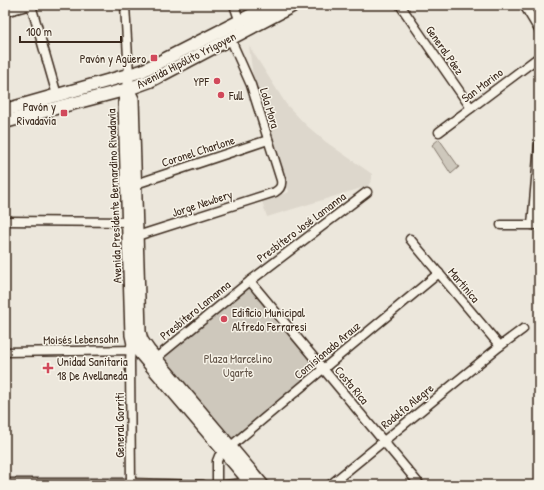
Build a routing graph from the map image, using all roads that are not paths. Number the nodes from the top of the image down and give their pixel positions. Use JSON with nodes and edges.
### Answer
{"nodes":[{"id":1,"x":31,"y":5,"type":"edge"},
{"id":2,"x":125,"y":5,"type":"edge"},
{"id":3,"x":234,"y":5,"type":"edge"},
{"id":4,"x":294,"y":5,"type":"edge"},
{"id":5,"x":400,"y":5,"type":"edge"},
{"id":6,"x":524,"y":5,"type":"edge"},
{"id":7,"x":266,"y":6,"type":"edge"},
{"id":8,"x":5,"y":12,"type":"edge"},
{"id":9,"x":242,"y":26,"type":"junction"},
{"id":10,"x":539,"y":30,"type":"edge"},
{"id":11,"x":230,"y":38,"type":"junction"},
{"id":12,"x":539,"y":57,"type":"edge"},
{"id":13,"x":129,"y":75,"type":"junction"},
{"id":14,"x":128,"y":89,"type":"junction"},
{"id":15,"x":57,"y":95,"type":"junction"},
{"id":16,"x":471,"y":108,"type":"junction"},
{"id":17,"x":5,"y":110,"type":"edge"},
{"id":18,"x":5,"y":122,"type":"edge"},
{"id":19,"x":439,"y":132,"type":"dead end"},
{"id":20,"x":268,"y":140,"type":"junction"},
{"id":21,"x":539,"y":145,"type":"edge"},
{"id":22,"x":136,"y":184,"type":"junction"},
{"id":23,"x":281,"y":187,"type":"joint"},
{"id":24,"x":367,"y":192,"type":"dead end"},
{"id":25,"x":5,"y":221,"type":"edge"},
{"id":26,"x":133,"y":222,"type":"junction"},
{"id":27,"x":501,"y":225,"type":"dead end"},
{"id":28,"x":536,"y":225,"type":"edge"},
{"id":29,"x":133,"y":236,"type":"junction"},
{"id":30,"x":410,"y":239,"type":"dead end"},
{"id":31,"x":439,"y":273,"type":"junction"},
{"id":32,"x":250,"y":281,"type":"junction"},
{"id":33,"x":523,"y":329,"type":"dead end"},
{"id":34,"x":500,"y":346,"type":"junction"},
{"id":35,"x":133,"y":347,"type":"junction"},
{"id":36,"x":5,"y":352,"type":"edge"},
{"id":37,"x":156,"y":358,"type":"junction"},
{"id":38,"x":322,"y":369,"type":"junction"},
{"id":39,"x":383,"y":441,"type":"junction"},
{"id":40,"x":227,"y":449,"type":"junction"},
{"id":41,"x":5,"y":483,"type":"edge"},
{"id":42,"x":131,"y":484,"type":"edge"},
{"id":43,"x":257,"y":484,"type":"edge"},
{"id":44,"x":203,"y":485,"type":"edge"},
{"id":45,"x":217,"y":485,"type":"edge"},
{"id":46,"x":225,"y":485,"type":"edge"},
{"id":47,"x":330,"y":485,"type":"edge"},
{"id":48,"x":420,"y":485,"type":"edge"}],
"edges":[{"from":1,"to":8,"type":"street"},
{"from":1,"to":15,"type":"street"},
{"from":2,"to":13,"type":"street"},
{"from":3,"to":9,"type":"street"},
{"from":4,"to":9,"type":"main road","name":"Avenida Hipólito Yrigoyen"},
{"from":5,"to":16,"type":"street","name":"General Páez"},
{"from":6,"to":10,"type":"street"},
{"from":7,"to":9,"type":"main road","name":"Avenida Hipólito Yrigoyen"},
{"from":9,"to":11,"type":"main road","name":"Avenida Hipólito Yrigoyen"},
{"from":9,"to":13,"type":"main road","name":"Avenida Hipólito Yrigoyen"},
{"from":11,"to":14,"type":"main road","name":"Avenida Hipólito Yrigoyen"},
{"from":11,"to":20,"type":"street","name":"Lola Mora"},
{"from":12,"to":16,"type":"street","name":"San Marino"},
{"from":13,"to":14,"type":"main road"},
{"from":13,"to":15,"type":"main road","name":"Avenida Hipólito Yrigoyen"},
{"from":14,"to":18,"type":"main road","name":"Avenida Hipólito Yrigoyen"},
{"from":14,"to":22,"type":"main road","name":"Avenida Presidente Bernardino Rivadavia"},
{"from":14,"to":26,"type":"main road","name":"Avenida Presidente Bernardino Rivadavia"},
{"from":15,"to":17,"type":"main road","name":"Avenida Hipólito Yrigoyen"},
{"from":16,"to":19,"type":"street","name":"San Marino"},
{"from":20,"to":22,"type":"street","name":"Coronel Charlone"},
{"from":20,"to":23,"type":"street","name":"Lola Mora"},
{"from":21,"to":28,"type":"street"},
{"from":22,"to":26,"type":"main road","name":"Avenida Presidente Bernardino Rivadavia"},
{"from":23,"to":29,"type":"street","name":"Jorge Newbery"},
{"from":24,"to":32,"type":"street","name":"Presbítero José Lamanna"},
{"from":25,"to":26,"type":"street"},
{"from":26,"to":29,"type":"main road","name":"Avenida Presidente Bernardino Rivadavia"},
{"from":27,"to":28,"type":"street"},
{"from":29,"to":35,"type":"main road","name":"Avenida Presidente Bernardino Rivadavia"},
{"from":29,"to":37,"type":"main road","name":"Avenida Presidente Bernardino Rivadavia"},
{"from":30,"to":31,"type":"street","name":"Martinica"},
{"from":31,"to":34,"type":"street","name":"Martinica"},
{"from":31,"to":38,"type":"street","name":"Comisionado Arauz"},
{"from":32,"to":37,"type":"street","name":"Presbítero Lamanna"},
{"from":32,"to":38,"type":"street","name":"Costa Rica"},
{"from":33,"to":34,"type":"street","name":"Rodolfo Alegre"},
{"from":34,"to":39,"type":"street","name":"Rodolfo Alegre"},
{"from":35,"to":36,"type":"street","name":"Moisés Lebensohn"},
{"from":35,"to":37,"type":"street","name":"Moisés Lebensohn"},
{"from":35,"to":40,"type":"main road","name":"Avenida Presidente Bernardino Rivadavia"},
{"from":35,"to":42,"type":"street","name":"General Gorriti"},
{"from":37,"to":40,"type":"main road","name":"Avenida Presidente Bernardino Rivadavia"},
{"from":38,"to":39,"type":"street","name":"Costa Rica"},
{"from":38,"to":40,"type":"street","name":"Comisionado Arauz"},
{"from":39,"to":47,"type":"street","name":"Rodolfo Alegre"},
{"from":39,"to":48,"type":"street","name":"Costa Rica"},
{"from":40,"to":43,"type":"main road","name":"Avenida Presidente Bernardino Rivadavia"},
{"from":40,"to":45,"type":"street"},
{"from":41,"to":42,"type":"street"},
{"from":42,"to":44,"type":"street"},
{"from":43,"to":46,"type":"street"}]}
